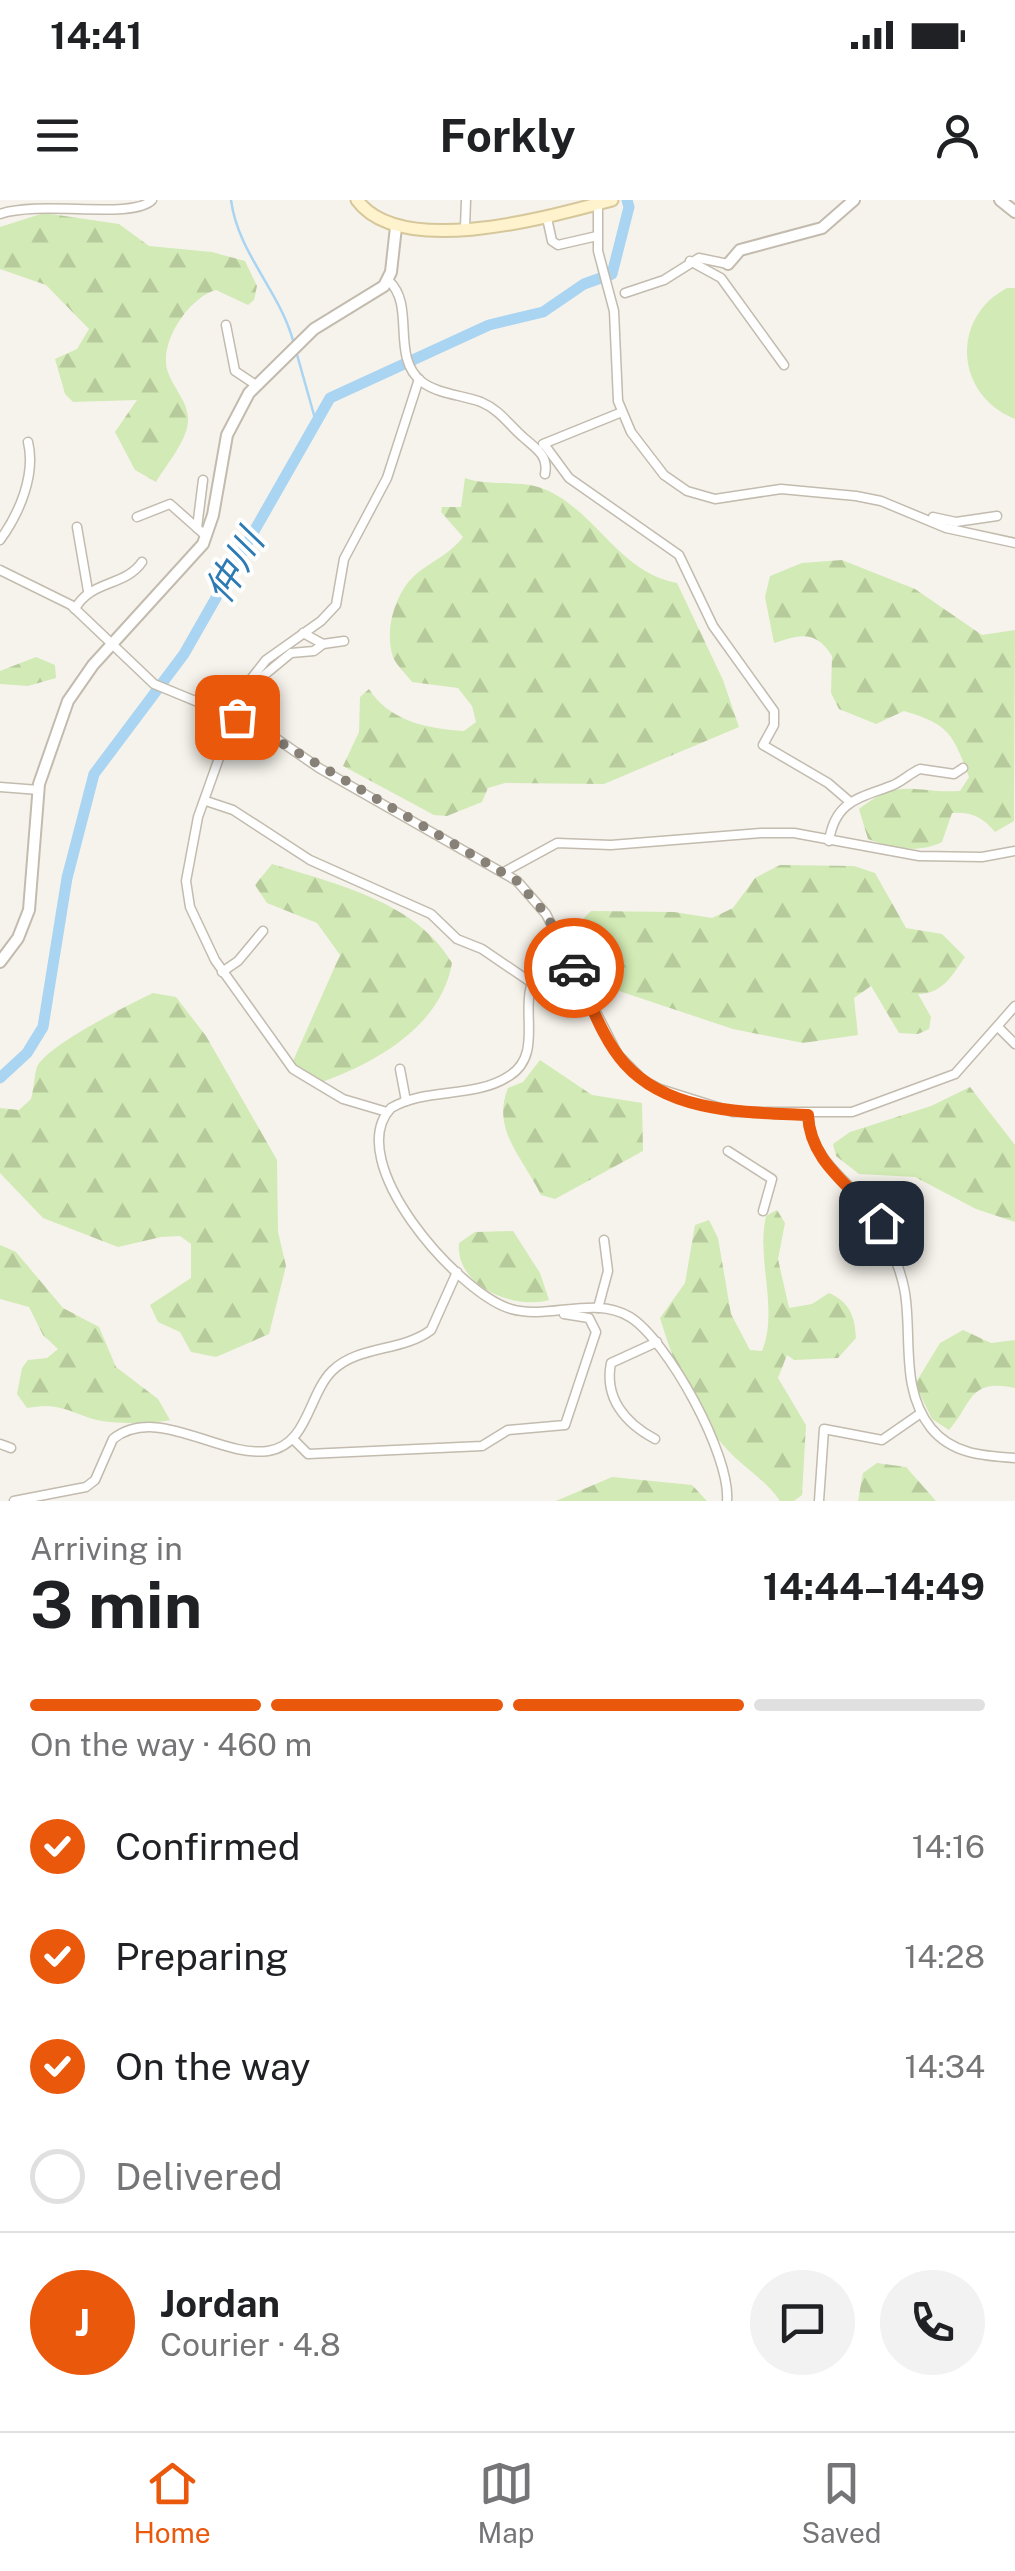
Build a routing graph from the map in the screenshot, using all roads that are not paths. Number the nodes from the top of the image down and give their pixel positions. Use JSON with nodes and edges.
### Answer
{"nodes":[{"id":1,"x":152,"y":200,"type":"edge"},
{"id":2,"x":357,"y":200,"type":"edge"},
{"id":3,"x":466,"y":200,"type":"edge"},
{"id":4,"x":854,"y":200,"type":"edge"},
{"id":5,"x":1000,"y":200,"type":"edge"},
{"id":6,"x":608,"y":201,"type":"edge"},
{"id":7,"x":1015,"y":212,"type":"edge"},
{"id":8,"x":0,"y":214,"type":"edge"},
{"id":9,"x":548,"y":218,"type":"junction"},
{"id":10,"x":396,"y":226,"type":"junction"},
{"id":11,"x":465,"y":227,"type":"junction"},
{"id":12,"x":597,"y":236,"type":"junction"},
{"id":13,"x":690,"y":261,"type":"junction"},
{"id":14,"x":728,"y":264,"type":"joint"},
{"id":15,"x":388,"y":280,"type":"junction"},
{"id":16,"x":625,"y":292,"type":"dead end"},
{"id":17,"x":226,"y":325,"type":"dead end"},
{"id":18,"x":784,"y":365,"type":"dead end"},
{"id":19,"x":418,"y":379,"type":"junction"},
{"id":20,"x":256,"y":385,"type":"junction"},
{"id":21,"x":622,"y":412,"type":"junction"},
{"id":22,"x":28,"y":442,"type":"dead end"},
{"id":23,"x":540,"y":445,"type":"junction"},
{"id":24,"x":545,"y":474,"type":"dead end"},
{"id":25,"x":204,"y":480,"type":"dead end"},
{"id":26,"x":902,"y":510,"type":"junction"},
{"id":27,"x":137,"y":516,"type":"dead end"},
{"id":28,"x":997,"y":516,"type":"dead end"},
{"id":29,"x":78,"y":527,"type":"dead end"},
{"id":30,"x":202,"y":532,"type":"junction"},
{"id":31,"x":0,"y":540,"type":"edge"},
{"id":32,"x":1014,"y":540,"type":"edge"},
{"id":33,"x":142,"y":562,"type":"dead end"},
{"id":34,"x":0,"y":570,"type":"edge"},
{"id":35,"x":88,"y":591,"type":"junction"},
{"id":36,"x":75,"y":609,"type":"junction"},
{"id":37,"x":303,"y":633,"type":"junction"},
{"id":38,"x":344,"y":641,"type":"dead end"},
{"id":39,"x":114,"y":643,"type":"junction"},
{"id":40,"x":323,"y":644,"type":"junction"},
{"id":41,"x":262,"y":677,"type":"dead end"},
{"id":42,"x":237,"y":717,"type":"junction"},
{"id":43,"x":963,"y":768,"type":"dead end"},
{"id":44,"x":0,"y":788,"type":"edge"},
{"id":45,"x":39,"y":790,"type":"junction"},
{"id":46,"x":206,"y":801,"type":"junction"},
{"id":47,"x":849,"y":801,"type":"junction"},
{"id":48,"x":829,"y":841,"type":"junction"},
{"id":49,"x":1015,"y":850,"type":"edge"},
{"id":50,"x":504,"y":872,"type":"junction"},
{"id":51,"x":263,"y":931,"type":"dead end"},
{"id":52,"x":558,"y":936,"type":"junction"},
{"id":53,"x":0,"y":962,"type":"edge"},
{"id":54,"x":222,"y":972,"type":"junction"},
{"id":55,"x":532,"y":983,"type":"junction"},
{"id":56,"x":1015,"y":1006,"type":"edge"},
{"id":57,"x":999,"y":1028,"type":"junction"},
{"id":58,"x":1015,"y":1044,"type":"edge"},
{"id":59,"x":400,"y":1068,"type":"dead end"},
{"id":60,"x":406,"y":1102,"type":"junction"},
{"id":61,"x":387,"y":1112,"type":"junction"},
{"id":62,"x":808,"y":1115,"type":"junction"},
{"id":63,"x":728,"y":1152,"type":"dead end"},
{"id":64,"x":763,"y":1211,"type":"dead end"},
{"id":65,"x":604,"y":1240,"type":"dead end"},
{"id":66,"x":457,"y":1272,"type":"junction"},
{"id":67,"x":598,"y":1308,"type":"junction"},
{"id":68,"x":564,"y":1314,"type":"dead end"},
{"id":69,"x":657,"y":1342,"type":"junction"},
{"id":70,"x":921,"y":1413,"type":"junction"},
{"id":71,"x":654,"y":1439,"type":"dead end"},
{"id":72,"x":294,"y":1440,"type":"junction"},
{"id":73,"x":0,"y":1444,"type":"edge"},
{"id":74,"x":11,"y":1448,"type":"dead end"},
{"id":75,"x":1015,"y":1458,"type":"edge"},
{"id":76,"x":14,"y":1501,"type":"edge"},
{"id":77,"x":727,"y":1501,"type":"edge"},
{"id":78,"x":819,"y":1501,"type":"edge"}],
"edges":[{"from":1,"to":8,"type":"street"},
{"from":2,"to":10,"type":"main road"},
{"from":3,"to":11,"type":"street"},
{"from":4,"to":14,"type":"street"},
{"from":5,"to":7,"type":"street"},
{"from":6,"to":9,"type":"main road"},
{"from":6,"to":12,"type":"street"},
{"from":9,"to":11,"type":"main road"},
{"from":9,"to":12,"type":"street"},
{"from":10,"to":11,"type":"main road"},
{"from":10,"to":15,"type":"street"},
{"from":12,"to":21,"type":"street"},
{"from":13,"to":14,"type":"street"},
{"from":13,"to":16,"type":"street"},
{"from":13,"to":18,"type":"street"},
{"from":15,"to":19,"type":"street"},
{"from":15,"to":20,"type":"street"},
{"from":17,"to":20,"type":"street"},
{"from":19,"to":23,"type":"street"},
{"from":19,"to":37,"type":"street"},
{"from":20,"to":30,"type":"street"},
{"from":21,"to":23,"type":"street"},
{"from":21,"to":26,"type":"street"},
{"from":22,"to":31,"type":"street"},
{"from":23,"to":24,"type":"street"},
{"from":23,"to":47,"type":"street"},
{"from":25,"to":30,"type":"street"},
{"from":26,"to":28,"type":"street"},
{"from":26,"to":32,"type":"street"},
{"from":27,"to":30,"type":"street"},
{"from":29,"to":35,"type":"street"},
{"from":30,"to":39,"type":"street"},
{"from":33,"to":35,"type":"street"},
{"from":34,"to":36,"type":"street"},
{"from":35,"to":36,"type":"street"},
{"from":36,"to":39,"type":"street"},
{"from":37,"to":40,"type":"street"},
{"from":37,"to":42,"type":"street"},
{"from":38,"to":40,"type":"street"},
{"from":39,"to":42,"type":"street"},
{"from":39,"to":45,"type":"street"},
{"from":40,"to":41,"type":"street"},
{"from":42,"to":46,"type":"street"},
{"from":42,"to":50,"type":"street"},
{"from":43,"to":47,"type":"street"},
{"from":44,"to":45,"type":"street"},
{"from":45,"to":53,"type":"street"},
{"from":46,"to":54,"type":"street"},
{"from":46,"to":55,"type":"street"},
{"from":47,"to":48,"type":"street"},
{"from":48,"to":49,"type":"street"},
{"from":48,"to":50,"type":"street"},
{"from":50,"to":52,"type":"street"},
{"from":51,"to":54,"type":"street"},
{"from":52,"to":55,"type":"street"},
{"from":52,"to":62,"type":"street"},
{"from":54,"to":61,"type":"street"},
{"from":55,"to":60,"type":"street"},
{"from":56,"to":57,"type":"street"},
{"from":57,"to":58,"type":"street"},
{"from":57,"to":62,"type":"street"},
{"from":59,"to":60,"type":"street"},
{"from":60,"to":61,"type":"street"},
{"from":61,"to":66,"type":"street"},
{"from":62,"to":70,"type":"street"},
{"from":63,"to":64,"type":"street"},
{"from":65,"to":67,"type":"street"},
{"from":66,"to":67,"type":"street"},
{"from":66,"to":72,"type":"street"},
{"from":67,"to":69,"type":"street"},
{"from":68,"to":72,"type":"street"},
{"from":69,"to":71,"type":"street"},
{"from":69,"to":77,"type":"street"},
{"from":70,"to":75,"type":"street"},
{"from":70,"to":78,"type":"street"},
{"from":72,"to":76,"type":"street"},
{"from":73,"to":74,"type":"street"}]}
